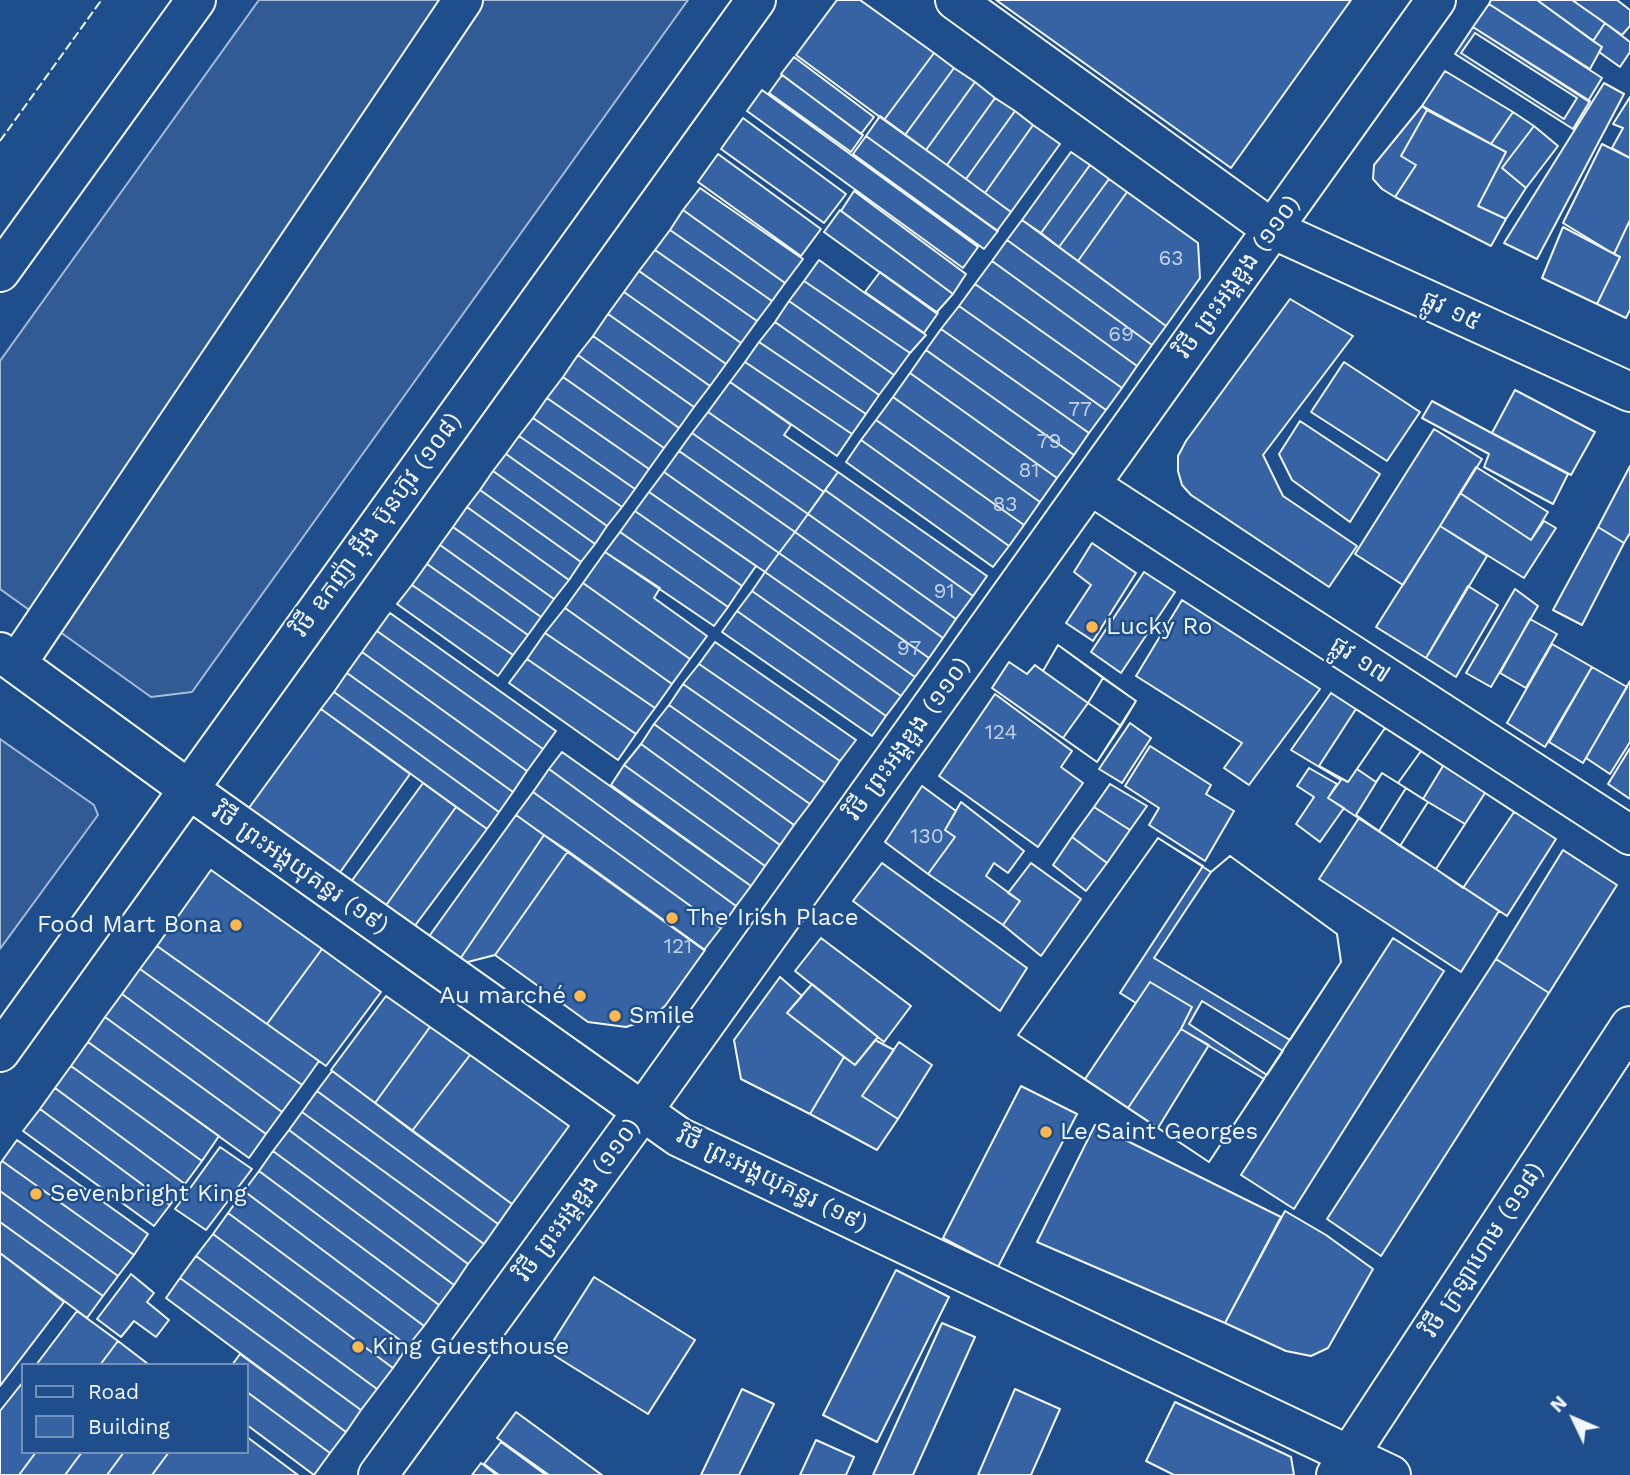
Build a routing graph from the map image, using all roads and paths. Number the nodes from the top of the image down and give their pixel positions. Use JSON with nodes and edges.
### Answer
{"nodes":[{"id":1,"x":196,"y":0,"type":"edge"},
{"id":2,"x":463,"y":0,"type":"edge"},
{"id":3,"x":756,"y":0,"type":"edge"},
{"id":4,"x":955,"y":0,"type":"edge"},
{"id":5,"x":1436,"y":0,"type":"edge"},
{"id":6,"x":1272,"y":229,"type":"junction"},
{"id":7,"x":0,"y":272,"type":"edge"},
{"id":8,"x":1630,"y":393,"type":"edge"},
{"id":9,"x":1090,"y":485,"type":"junction"},
{"id":10,"x":8,"y":658,"type":"edge"},
{"id":11,"x":187,"y":788,"type":"junction"},
{"id":12,"x":1630,"y":835,"type":"edge"},
{"id":13,"x":1630,"y":1026,"type":"edge"},
{"id":14,"x":0,"y":1052,"type":"edge"},
{"id":15,"x":642,"y":1112,"type":"junction"},
{"id":16,"x":1342,"y":1465,"type":"edge"},
{"id":17,"x":378,"y":1475,"type":"edge"},
{"id":18,"x":1391,"y":1475,"type":"edge"}],
"edges":[{"from":1,"to":7,"type":"street"},
{"from":2,"to":10,"type":"street"},
{"from":3,"to":11,"type":"street","name":"វិថី ឧកញ៉ា អ៊ីង ប៊ុនហ៊ូវ (១០៨)"},
{"from":4,"to":6,"type":"street","name":"ផ្លូវ ១៥"},
{"from":5,"to":6,"type":"street","name":"វិថី ព្រះអង្គឌួង (១១០)"},
{"from":6,"to":8,"type":"street","name":"ផ្លូវ ១៥"},
{"from":6,"to":9,"type":"street","name":"វិថី ព្រះអង្គឌួង (១១០)"},
{"from":9,"to":12,"type":"street","name":"ផ្លូវ ១៧"},
{"from":9,"to":15,"type":"street","name":"វិថី ព្រះអង្គឌួង (១១០)"},
{"from":10,"to":11,"type":"street","name":"វិថី ព្រះអង្គយុគន្ធរ (១៩)"},
{"from":11,"to":14,"type":"street","name":"វិថី ឧកញ៉ា អ៊ីង ប៊ុនហ៊ូវ (១០៨)"},
{"from":11,"to":15,"type":"street","name":"វិថី ព្រះអង្គយុគន្ធរ (១៩)"},
{"from":13,"to":16,"type":"street","name":"វិថី ក្រឡាហោម (១១៨)"},
{"from":15,"to":16,"type":"street","name":"វិថី ព្រះអង្គយុគន្ធរ (១៩)"},
{"from":15,"to":17,"type":"street","name":"វិថី ព្រះអង្គឌួង (១១០)"},
{"from":16,"to":18,"type":"street","name":"វិថី ព្រះអង្គយុគន្ធរ (១៩)"}]}
